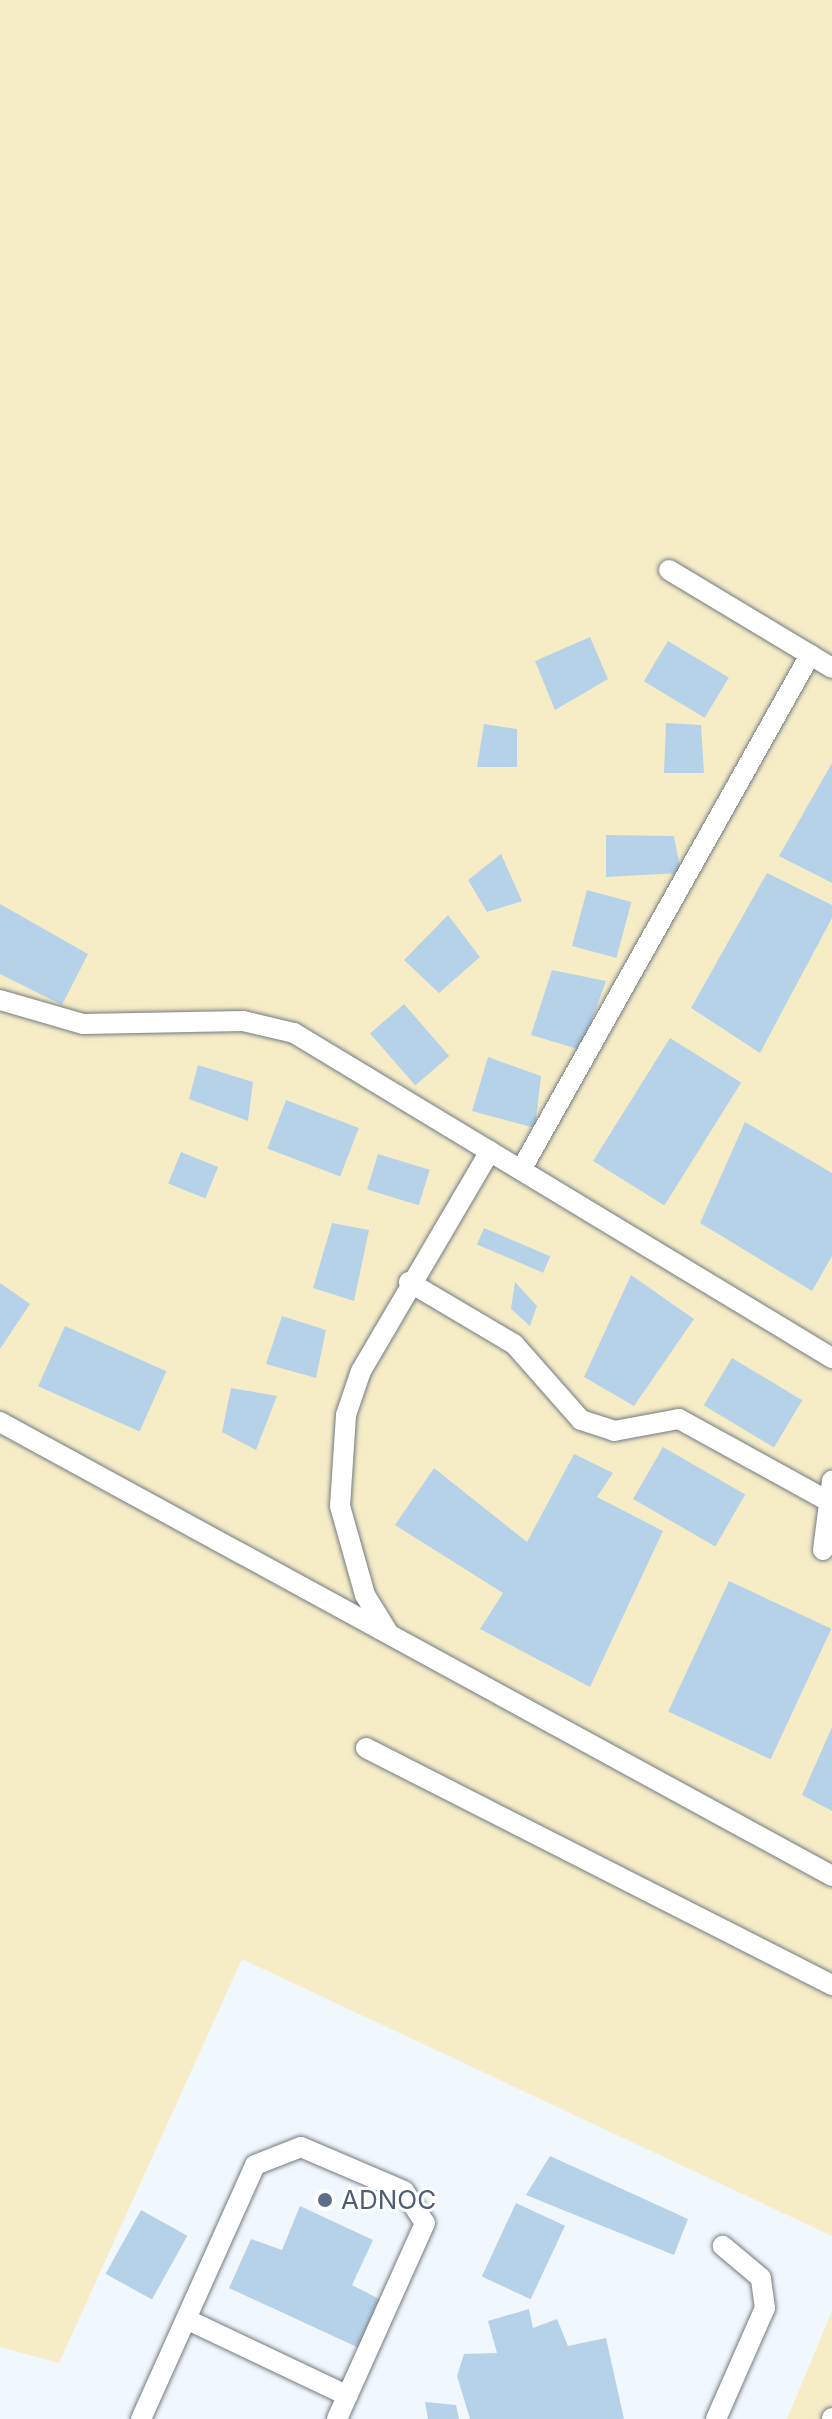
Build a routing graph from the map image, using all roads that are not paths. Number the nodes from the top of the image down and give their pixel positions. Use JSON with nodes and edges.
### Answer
{"nodes":[{"id":1,"x":669,"y":570,"type":"dead end"},
{"id":2,"x":810,"y":655,"type":"junction"},
{"id":3,"x":832,"y":668,"type":"edge"},
{"id":4,"x":0,"y":1000,"type":"edge"},
{"id":5,"x":490,"y":1151,"type":"junction"},
{"id":6,"x":521,"y":1170,"type":"junction"},
{"id":7,"x":409,"y":1282,"type":"junction"},
{"id":8,"x":832,"y":1358,"type":"edge"},
{"id":9,"x":0,"y":1422,"type":"edge"},
{"id":10,"x":830,"y":1491,"type":"edge"},
{"id":11,"x":823,"y":1550,"type":"dead end"},
{"id":12,"x":389,"y":1634,"type":"junction"},
{"id":13,"x":366,"y":1748,"type":"dead end"},
{"id":14,"x":832,"y":1876,"type":"edge"},
{"id":15,"x":832,"y":1985,"type":"edge"},
{"id":16,"x":723,"y":2246,"type":"dead end"},
{"id":17,"x":186,"y":2319,"type":"junction"},
{"id":18,"x":348,"y":2396,"type":"junction"},
{"id":19,"x":141,"y":2419,"type":"edge"},
{"id":20,"x":337,"y":2419,"type":"edge"},
{"id":21,"x":716,"y":2419,"type":"edge"}],
"edges":[{"from":1,"to":2,"type":"lane"},
{"from":2,"to":3,"type":"lane"},
{"from":2,"to":6,"type":"lane"},
{"from":4,"to":5,"type":"lane"},
{"from":5,"to":6,"type":"lane"},
{"from":5,"to":7,"type":"lane"},
{"from":6,"to":8,"type":"lane"},
{"from":7,"to":10,"type":"lane"},
{"from":7,"to":12,"type":"lane"},
{"from":9,"to":12,"type":"lane"},
{"from":10,"to":11,"type":"lane"},
{"from":12,"to":14,"type":"lane"},
{"from":13,"to":15,"type":"lane"},
{"from":16,"to":21,"type":"lane"},
{"from":17,"to":18,"type":"lane"},
{"from":17,"to":18,"type":"lane"},
{"from":17,"to":19,"type":"lane"},
{"from":18,"to":20,"type":"lane"}]}
